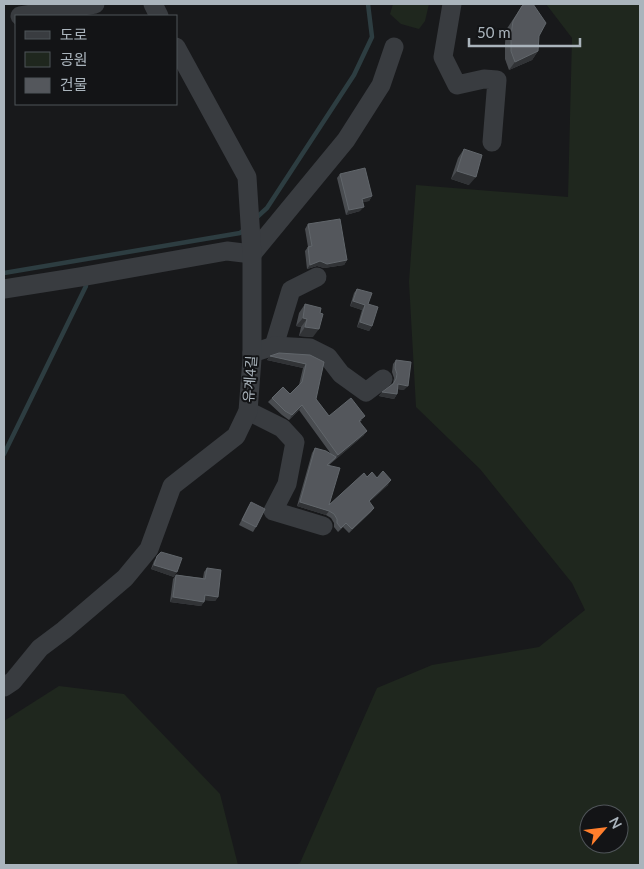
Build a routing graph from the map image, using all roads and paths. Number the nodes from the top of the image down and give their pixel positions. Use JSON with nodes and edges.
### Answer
{"nodes":[{"id":1,"x":95,"y":4,"type":"edge"},
{"id":2,"x":152,"y":4,"type":"edge"},
{"id":3,"x":452,"y":4,"type":"edge"},
{"id":4,"x":24,"y":15,"type":"edge"},
{"id":5,"x":158,"y":15,"type":"edge"},
{"id":6,"x":394,"y":47,"type":"dead end"},
{"id":7,"x":178,"y":51,"type":"edge"},
{"id":8,"x":492,"y":142,"type":"dead end"},
{"id":9,"x":252,"y":254,"type":"junction"},
{"id":10,"x":316,"y":277,"type":"dead end"},
{"id":11,"x":4,"y":289,"type":"edge"},
{"id":12,"x":274,"y":346,"type":"junction"},
{"id":13,"x":252,"y":353,"type":"junction"},
{"id":14,"x":383,"y":379,"type":"dead end"},
{"id":15,"x":248,"y":411,"type":"junction"},
{"id":16,"x":323,"y":526,"type":"dead end"},
{"id":17,"x":4,"y":687,"type":"edge"}],
"edges":[{"from":1,"to":4,"type":"lane"},
{"from":2,"to":5,"type":"lane"},
{"from":3,"to":8,"type":"lane"},
{"from":6,"to":9,"type":"lane"},
{"from":7,"to":9,"type":"lane","name":"유계4길"},
{"from":9,"to":11,"type":"lane"},
{"from":9,"to":13,"type":"lane","name":"유계4길"},
{"from":10,"to":12,"type":"lane"},
{"from":12,"to":13,"type":"lane"},
{"from":12,"to":14,"type":"lane"},
{"from":13,"to":15,"type":"lane","name":"유계4길"},
{"from":15,"to":16,"type":"lane"},
{"from":15,"to":17,"type":"lane","name":"유계4길"}]}
